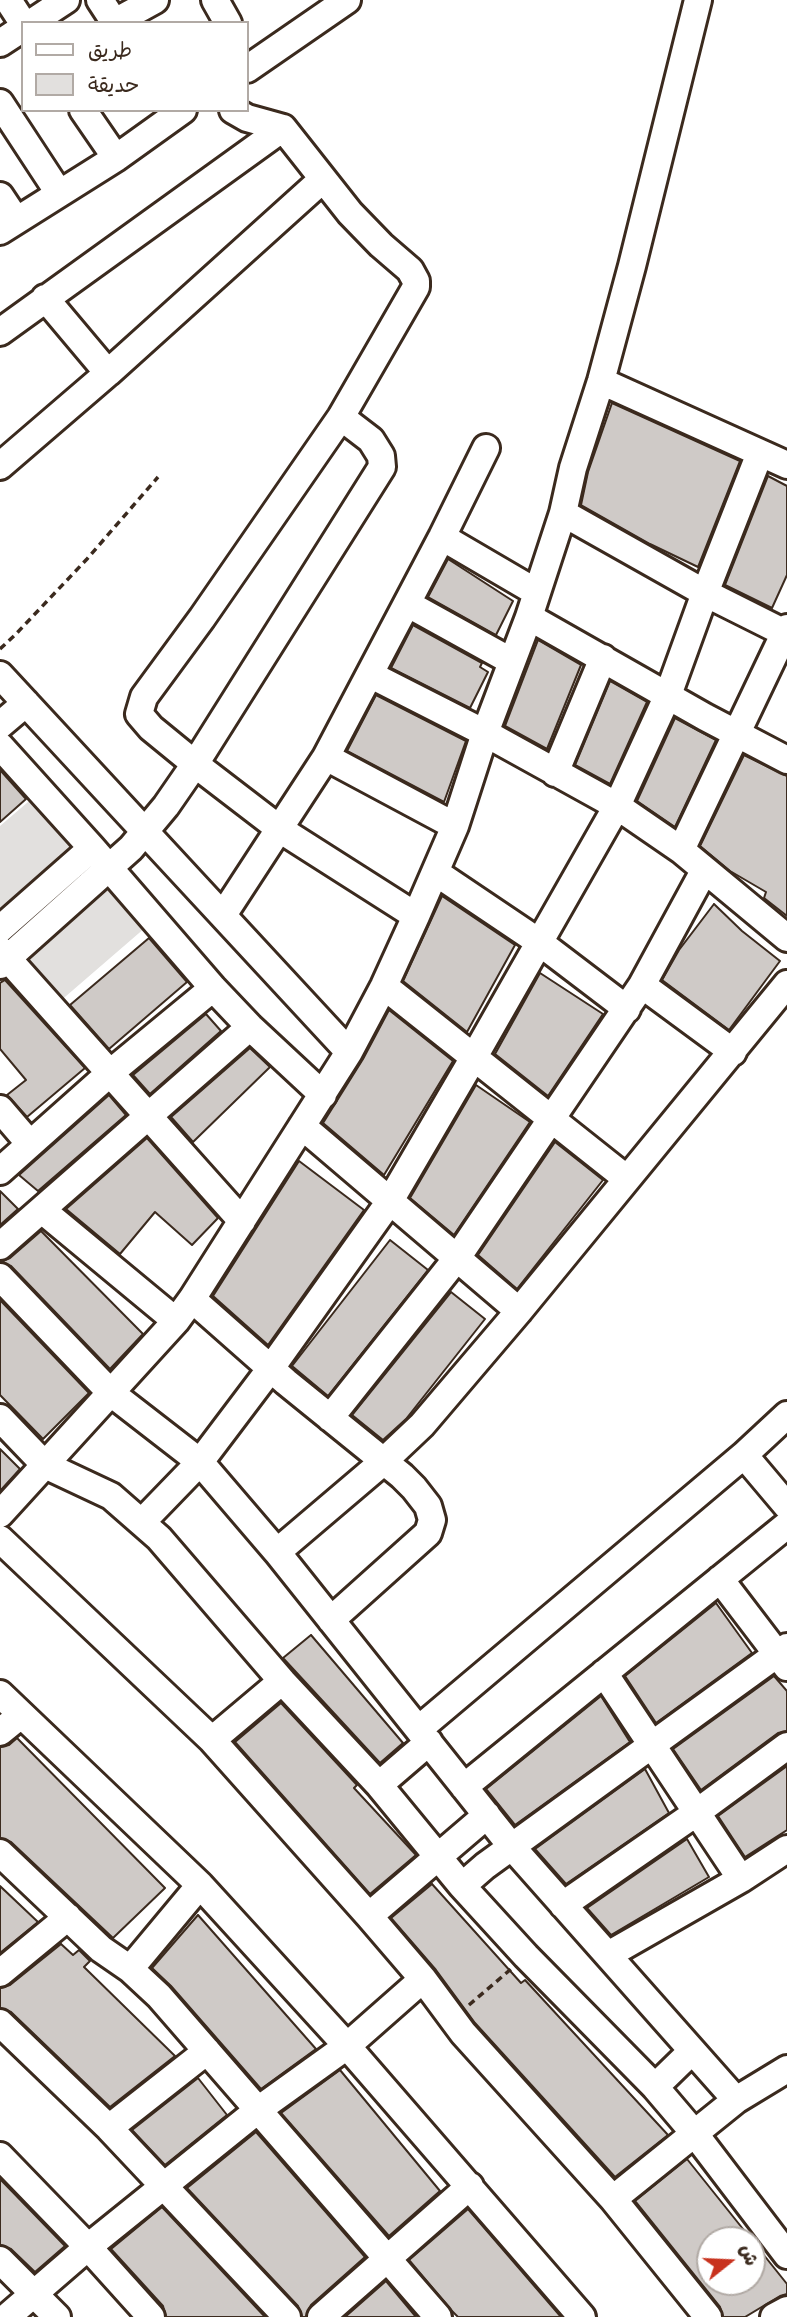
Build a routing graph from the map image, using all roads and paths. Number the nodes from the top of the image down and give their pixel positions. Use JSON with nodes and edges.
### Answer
{"nodes":[{"id":1,"x":8,"y":0,"type":"edge"},
{"id":2,"x":66,"y":0,"type":"edge"},
{"id":3,"x":100,"y":0,"type":"edge"},
{"id":4,"x":155,"y":0,"type":"edge"},
{"id":5,"x":215,"y":0,"type":"edge"},
{"id":6,"x":347,"y":0,"type":"edge"},
{"id":7,"x":698,"y":0,"type":"edge"},
{"id":8,"x":22,"y":21,"type":"edge"},
{"id":9,"x":34,"y":21,"type":"edge"},
{"id":10,"x":114,"y":21,"type":"edge"},
{"id":11,"x":118,"y":21,"type":"edge"},
{"id":12,"x":227,"y":21,"type":"edge"},
{"id":13,"x":21,"y":29,"type":"edge"},
{"id":14,"x":0,"y":43,"type":"edge"},
{"id":15,"x":248,"y":64,"type":"edge"},
{"id":16,"x":0,"y":103,"type":"edge"},
{"id":17,"x":84,"y":112,"type":"edge"},
{"id":18,"x":177,"y":112,"type":"edge"},
{"id":19,"x":236,"y":112,"type":"edge"},
{"id":20,"x":283,"y":128,"type":"junction"},
{"id":21,"x":116,"y":158,"type":"junction"},
{"id":22,"x":323,"y":179,"type":"junction"},
{"id":23,"x":60,"y":193,"type":"junction"},
{"id":24,"x":0,"y":196,"type":"edge"},
{"id":25,"x":8,"y":225,"type":"edge"},
{"id":26,"x":45,"y":298,"type":"junction"},
{"id":27,"x":0,"y":332,"type":"edge"},
{"id":28,"x":108,"y":373,"type":"junction"},
{"id":29,"x":601,"y":381,"type":"junction"},
{"id":30,"x":341,"y":417,"type":"junction"},
{"id":31,"x":486,"y":448,"type":"dead end"},
{"id":32,"x":760,"y":453,"type":"junction"},
{"id":33,"x":787,"y":465,"type":"edge"},
{"id":34,"x":0,"y":466,"type":"edge"},
{"id":35,"x":158,"y":477,"type":"dead end"},
{"id":36,"x":564,"y":513,"type":"junction"},
{"id":37,"x":442,"y":537,"type":"junction"},
{"id":38,"x":705,"y":593,"type":"junction"},
{"id":39,"x":408,"y":604,"type":"junction"},
{"id":40,"x":532,"y":604,"type":"junction"},
{"id":41,"x":786,"y":632,"type":"edge"},
{"id":42,"x":0,"y":649,"type":"edge"},
{"id":43,"x":603,"y":658,"type":"junction"},
{"id":44,"x":511,"y":661,"type":"junction"},
{"id":45,"x":0,"y":675,"type":"edge"},
{"id":46,"x":371,"y":675,"type":"junction"},
{"id":47,"x":668,"y":695,"type":"junction"},
{"id":48,"x":26,"y":703,"type":"junction"},
{"id":49,"x":0,"y":725,"type":"edge"},
{"id":50,"x":485,"y":733,"type":"junction"},
{"id":51,"x":737,"y":735,"type":"junction"},
{"id":52,"x":0,"y":746,"type":"edge"},
{"id":53,"x":326,"y":757,"type":"junction"},
{"id":54,"x":787,"y":760,"type":"edge"},
{"id":55,"x":195,"y":764,"type":"junction"},
{"id":56,"x":555,"y":773,"type":"junction"},
{"id":57,"x":617,"y":806,"type":"junction"},
{"id":58,"x":455,"y":826,"type":"junction"},
{"id":59,"x":281,"y":830,"type":"junction"},
{"id":60,"x":146,"y":832,"type":"junction"},
{"id":61,"x":681,"y":850,"type":"junction"},
{"id":62,"x":100,"y":858,"type":"junction"},
{"id":63,"x":704,"y":871,"type":"junction"},
{"id":64,"x":435,"y":872,"type":"junction"},
{"id":65,"x":223,"y":915,"type":"junction"},
{"id":66,"x":416,"y":916,"type":"junction"},
{"id":67,"x":0,"y":929,"type":"edge"},
{"id":68,"x":787,"y":938,"type":"edge"},
{"id":69,"x":539,"y":942,"type":"junction"},
{"id":70,"x":2,"y":958,"type":"edge"},
{"id":71,"x":787,"y":984,"type":"edge"},
{"id":72,"x":642,"y":985,"type":"junction"},
{"id":73,"x":384,"y":986,"type":"junction"},
{"id":74,"x":213,"y":988,"type":"junction"},
{"id":75,"x":627,"y":1009,"type":"junction"},
{"id":76,"x":250,"y":1027,"type":"junction"},
{"id":77,"x":349,"y":1052,"type":"junction"},
{"id":78,"x":733,"y":1052,"type":"junction"},
{"id":79,"x":474,"y":1057,"type":"junction"},
{"id":80,"x":110,"y":1073,"type":"junction"},
{"id":81,"x":323,"y":1095,"type":"junction"},
{"id":82,"x":0,"y":1109,"type":"edge"},
{"id":83,"x":148,"y":1116,"type":"junction"},
{"id":84,"x":551,"y":1119,"type":"junction"},
{"id":85,"x":302,"y":1126,"type":"junction"},
{"id":86,"x":30,"y":1144,"type":"junction"},
{"id":87,"x":0,"y":1171,"type":"edge"},
{"id":88,"x":627,"y":1178,"type":"junction"},
{"id":89,"x":390,"y":1201,"type":"junction"},
{"id":90,"x":42,"y":1210,"type":"junction"},
{"id":91,"x":242,"y":1221,"type":"junction"},
{"id":92,"x":0,"y":1246,"type":"edge"},
{"id":93,"x":457,"y":1258,"type":"junction"},
{"id":94,"x":0,"y":1277,"type":"edge"},
{"id":95,"x":192,"y":1299,"type":"junction"},
{"id":96,"x":520,"y":1311,"type":"junction"},
{"id":97,"x":176,"y":1321,"type":"junction"},
{"id":98,"x":271,"y":1368,"type":"junction"},
{"id":99,"x":111,"y":1393,"type":"junction"},
{"id":100,"x":787,"y":1415,"type":"edge"},
{"id":101,"x":330,"y":1418,"type":"junction"},
{"id":102,"x":3,"y":1427,"type":"edge"},
{"id":103,"x":744,"y":1455,"type":"junction"},
{"id":104,"x":384,"y":1461,"type":"junction"},
{"id":105,"x":200,"y":1462,"type":"junction"},
{"id":106,"x":45,"y":1465,"type":"junction"},
{"id":107,"x":787,"y":1506,"type":"edge"},
{"id":108,"x":0,"y":1514,"type":"edge"},
{"id":109,"x":142,"y":1522,"type":"junction"},
{"id":110,"x":787,"y":1525,"type":"edge"},
{"id":111,"x":0,"y":1539,"type":"edge"},
{"id":112,"x":277,"y":1552,"type":"junction"},
{"id":113,"x":720,"y":1579,"type":"junction"},
{"id":114,"x":331,"y":1620,"type":"junction"},
{"id":115,"x":784,"y":1656,"type":"edge"},
{"id":116,"x":604,"y":1673,"type":"junction"},
{"id":117,"x":282,"y":1681,"type":"junction"},
{"id":118,"x":0,"y":1694,"type":"edge"},
{"id":119,"x":21,"y":1715,"type":"junction"},
{"id":120,"x":0,"y":1732,"type":"edge"},
{"id":121,"x":424,"y":1736,"type":"junction"},
{"id":122,"x":212,"y":1740,"type":"junction"},
{"id":123,"x":652,"y":1745,"type":"junction"},
{"id":124,"x":787,"y":1746,"type":"edge"},
{"id":125,"x":379,"y":1785,"type":"junction"},
{"id":126,"x":464,"y":1787,"type":"junction"},
{"id":127,"x":696,"y":1812,"type":"junction"},
{"id":128,"x":487,"y":1815,"type":"junction"},
{"id":129,"x":512,"y":1847,"type":"junction"},
{"id":130,"x":787,"y":1849,"type":"edge"},
{"id":131,"x":0,"y":1853,"type":"edge"},
{"id":132,"x":438,"y":1856,"type":"junction"},
{"id":133,"x":741,"y":1879,"type":"junction"},
{"id":134,"x":201,"y":1885,"type":"junction"},
{"id":135,"x":462,"y":1885,"type":"junction"},
{"id":136,"x":563,"y":1905,"type":"junction"},
{"id":137,"x":369,"y":1916,"type":"junction"},
{"id":138,"x":68,"y":1917,"type":"junction"},
{"id":139,"x":608,"y":1955,"type":"junction"},
{"id":140,"x":526,"y":1956,"type":"junction"},
{"id":141,"x":130,"y":1969,"type":"junction"},
{"id":142,"x":0,"y":1973,"type":"edge"},
{"id":143,"x":423,"y":1979,"type":"junction"},
{"id":144,"x":453,"y":2019,"type":"junction"},
{"id":145,"x":0,"y":2023,"type":"edge"},
{"id":146,"x":347,"y":2046,"type":"junction"},
{"id":147,"x":207,"y":2051,"type":"junction"},
{"id":148,"x":692,"y":2051,"type":"junction"},
{"id":149,"x":787,"y":2069,"type":"edge"},
{"id":150,"x":655,"y":2087,"type":"junction"},
{"id":151,"x":736,"y":2100,"type":"junction"},
{"id":152,"x":258,"y":2110,"type":"junction"},
{"id":153,"x":109,"y":2128,"type":"junction"},
{"id":154,"x":695,"y":2134,"type":"junction"},
{"id":155,"x":0,"y":2156,"type":"edge"},
{"id":156,"x":163,"y":2186,"type":"junction"},
{"id":157,"x":470,"y":2186,"type":"junction"},
{"id":158,"x":613,"y":2199,"type":"junction"},
{"id":159,"x":88,"y":2247,"type":"junction"},
{"id":160,"x":787,"y":2255,"type":"edge"},
{"id":161,"x":387,"y":2258,"type":"junction"},
{"id":162,"x":0,"y":2260,"type":"edge"},
{"id":163,"x":33,"y":2295,"type":"junction"},
{"id":164,"x":787,"y":2310,"type":"edge"},
{"id":165,"x":7,"y":2317,"type":"edge"},
{"id":166,"x":57,"y":2317,"type":"edge"},
{"id":167,"x":151,"y":2317,"type":"edge"},
{"id":168,"x":286,"y":2317,"type":"edge"},
{"id":169,"x":321,"y":2317,"type":"edge"},
{"id":170,"x":438,"y":2317,"type":"edge"},
{"id":171,"x":582,"y":2317,"type":"edge"},
{"id":172,"x":708,"y":2317,"type":"edge"},
{"id":173,"x":774,"y":2317,"type":"edge"}],
"edges":[{"from":1,"to":8,"type":"street"},
{"from":2,"to":9,"type":"street"},
{"from":3,"to":10,"type":"street"},
{"from":4,"to":11,"type":"street"},
{"from":5,"to":12,"type":"street"},
{"from":6,"to":15,"type":"street"},
{"from":7,"to":29,"type":"street"},
{"from":13,"to":14,"type":"street"},
{"from":16,"to":23,"type":"street"},
{"from":17,"to":21,"type":"street"},
{"from":18,"to":21,"type":"street"},
{"from":19,"to":20,"type":"street"},
{"from":20,"to":22,"type":"street"},
{"from":20,"to":26,"type":"street"},
{"from":21,"to":23,"type":"street"},
{"from":22,"to":28,"type":"street"},
{"from":22,"to":30,"type":"street"},
{"from":23,"to":25,"type":"street"},
{"from":24,"to":25,"type":"street"},
{"from":26,"to":27,"type":"street"},
{"from":26,"to":28,"type":"street"},
{"from":28,"to":34,"type":"street"},
{"from":29,"to":32,"type":"street"},
{"from":29,"to":36,"type":"street"},
{"from":30,"to":55,"type":"street"},
{"from":30,"to":55,"type":"street"},
{"from":31,"to":37,"type":"street"},
{"from":32,"to":33,"type":"street"},
{"from":32,"to":38,"type":"street"},
{"from":35,"to":42,"type":"path"},
{"from":36,"to":38,"type":"street"},
{"from":36,"to":40,"type":"street"},
{"from":37,"to":39,"type":"street"},
{"from":37,"to":40,"type":"street"},
{"from":38,"to":41,"type":"street"},
{"from":38,"to":47,"type":"street"},
{"from":39,"to":44,"type":"street"},
{"from":39,"to":46,"type":"street"},
{"from":40,"to":43,"type":"street"},
{"from":40,"to":44,"type":"street"},
{"from":41,"to":51,"type":"street"},
{"from":43,"to":47,"type":"street"},
{"from":43,"to":56,"type":"street"},
{"from":44,"to":50,"type":"street"},
{"from":45,"to":48,"type":"street"},
{"from":46,"to":50,"type":"street"},
{"from":46,"to":53,"type":"street"},
{"from":47,"to":51,"type":"street"},
{"from":47,"to":57,"type":"street"},
{"from":48,"to":49,"type":"street"},
{"from":48,"to":60,"type":"street"},
{"from":50,"to":56,"type":"street"},
{"from":50,"to":58,"type":"street"},
{"from":51,"to":54,"type":"street"},
{"from":51,"to":61,"type":"street"},
{"from":52,"to":62,"type":"street"},
{"from":53,"to":58,"type":"street"},
{"from":53,"to":59,"type":"street"},
{"from":55,"to":59,"type":"street"},
{"from":55,"to":60,"type":"street"},
{"from":56,"to":57,"type":"street"},
{"from":57,"to":61,"type":"street"},
{"from":57,"to":69,"type":"street"},
{"from":58,"to":64,"type":"street"},
{"from":59,"to":65,"type":"street"},
{"from":59,"to":66,"type":"street"},
{"from":60,"to":62,"type":"street"},
{"from":60,"to":65,"type":"street"},
{"from":61,"to":63,"type":"street"},
{"from":62,"to":67,"type":"street"},
{"from":62,"to":70,"type":"street"},
{"from":62,"to":74,"type":"street"},
{"from":63,"to":68,"type":"street"},
{"from":63,"to":72,"type":"street"},
{"from":64,"to":66,"type":"street"},
{"from":64,"to":69,"type":"street"},
{"from":65,"to":77,"type":"street"},
{"from":66,"to":73,"type":"street"},
{"from":69,"to":75,"type":"street"},
{"from":69,"to":79,"type":"street"},
{"from":70,"to":80,"type":"street"},
{"from":71,"to":78,"type":"street"},
{"from":72,"to":75,"type":"street"},
{"from":72,"to":78,"type":"street"},
{"from":73,"to":77,"type":"street"},
{"from":73,"to":79,"type":"street"},
{"from":74,"to":76,"type":"street"},
{"from":74,"to":80,"type":"street"},
{"from":75,"to":84,"type":"street"},
{"from":76,"to":81,"type":"street"},
{"from":76,"to":83,"type":"street"},
{"from":77,"to":81,"type":"street"},
{"from":78,"to":88,"type":"street"},
{"from":79,"to":84,"type":"street"},
{"from":79,"to":89,"type":"street"},
{"from":80,"to":83,"type":"street"},
{"from":80,"to":86,"type":"street"},
{"from":81,"to":85,"type":"street"},
{"from":82,"to":86,"type":"street"},
{"from":83,"to":90,"type":"street"},
{"from":83,"to":91,"type":"street"},
{"from":84,"to":88,"type":"street"},
{"from":84,"to":93,"type":"street"},
{"from":85,"to":89,"type":"street"},
{"from":85,"to":91,"type":"street"},
{"from":86,"to":87,"type":"street"},
{"from":88,"to":96,"type":"street"},
{"from":89,"to":93,"type":"street"},
{"from":89,"to":98,"type":"street"},
{"from":90,"to":92,"type":"street"},
{"from":90,"to":97,"type":"street"},
{"from":91,"to":95,"type":"street"},
{"from":93,"to":96,"type":"street"},
{"from":93,"to":101,"type":"street"},
{"from":94,"to":99,"type":"street"},
{"from":95,"to":97,"type":"street"},
{"from":95,"to":98,"type":"street"},
{"from":96,"to":104,"type":"street"},
{"from":97,"to":99,"type":"street"},
{"from":98,"to":101,"type":"street"},
{"from":98,"to":105,"type":"street"},
{"from":99,"to":105,"type":"street"},
{"from":99,"to":106,"type":"street"},
{"from":100,"to":103,"type":"street"},
{"from":101,"to":104,"type":"street"},
{"from":102,"to":106,"type":"street"},
{"from":103,"to":107,"type":"street"},
{"from":103,"to":121,"type":"street"},
{"from":104,"to":112,"type":"street"},
{"from":104,"to":114,"type":"street"},
{"from":105,"to":109,"type":"street"},
{"from":105,"to":112,"type":"street"},
{"from":106,"to":108,"type":"street"},
{"from":106,"to":109,"type":"street"},
{"from":109,"to":117,"type":"street"},
{"from":110,"to":113,"type":"street"},
{"from":111,"to":122,"type":"street"},
{"from":112,"to":114,"type":"street"},
{"from":113,"to":115,"type":"street"},
{"from":113,"to":116,"type":"street"},
{"from":114,"to":121,"type":"street"},
{"from":115,"to":123,"type":"street"},
{"from":116,"to":123,"type":"street"},
{"from":116,"to":126,"type":"street"},
{"from":117,"to":122,"type":"street"},
{"from":117,"to":125,"type":"street"},
{"from":118,"to":119,"type":"street"},
{"from":119,"to":120,"type":"street"},
{"from":119,"to":134,"type":"street"},
{"from":121,"to":125,"type":"street"},
{"from":121,"to":126,"type":"street"},
{"from":122,"to":137,"type":"street"},
{"from":123,"to":127,"type":"street"},
{"from":123,"to":129,"type":"street"},
{"from":124,"to":127,"type":"street"},
{"from":125,"to":132,"type":"street"},
{"from":126,"to":128,"type":"street"},
{"from":127,"to":133,"type":"street"},
{"from":127,"to":136,"type":"street"},
{"from":128,"to":129,"type":"street"},
{"from":128,"to":132,"type":"street"},
{"from":129,"to":135,"type":"street"},
{"from":129,"to":136,"type":"street"},
{"from":130,"to":133,"type":"street"},
{"from":131,"to":138,"type":"street"},
{"from":132,"to":135,"type":"street"},
{"from":132,"to":137,"type":"street"},
{"from":133,"to":139,"type":"street"},
{"from":134,"to":141,"type":"street"},
{"from":134,"to":146,"type":"street"},
{"from":135,"to":140,"type":"street"},
{"from":136,"to":139,"type":"street"},
{"from":137,"to":143,"type":"street"},
{"from":138,"to":141,"type":"street"},
{"from":138,"to":142,"type":"street"},
{"from":139,"to":148,"type":"street"},
{"from":140,"to":144,"type":"path"},
{"from":140,"to":150,"type":"street"},
{"from":141,"to":147,"type":"street"},
{"from":143,"to":144,"type":"street"},
{"from":143,"to":146,"type":"street"},
{"from":144,"to":158,"type":"street"},
{"from":145,"to":153,"type":"street"},
{"from":146,"to":152,"type":"street"},
{"from":146,"to":157,"type":"street"},
{"from":147,"to":152,"type":"street"},
{"from":147,"to":153,"type":"street"},
{"from":148,"to":150,"type":"street"},
{"from":148,"to":151,"type":"street"},
{"from":149,"to":151,"type":"street"},
{"from":150,"to":154,"type":"street"},
{"from":151,"to":154,"type":"street"},
{"from":152,"to":156,"type":"street"},
{"from":152,"to":161,"type":"street"},
{"from":153,"to":156,"type":"street"},
{"from":154,"to":158,"type":"street"},
{"from":154,"to":160,"type":"street"},
{"from":155,"to":159,"type":"street"},
{"from":156,"to":159,"type":"street"},
{"from":156,"to":168,"type":"street"},
{"from":157,"to":161,"type":"street"},
{"from":157,"to":171,"type":"street"},
{"from":158,"to":172,"type":"street"},
{"from":159,"to":163,"type":"street"},
{"from":159,"to":167,"type":"street"},
{"from":161,"to":169,"type":"street"},
{"from":161,"to":170,"type":"street"},
{"from":162,"to":163,"type":"street"},
{"from":163,"to":165,"type":"street"},
{"from":163,"to":166,"type":"street"},
{"from":164,"to":173,"type":"street"}]}
